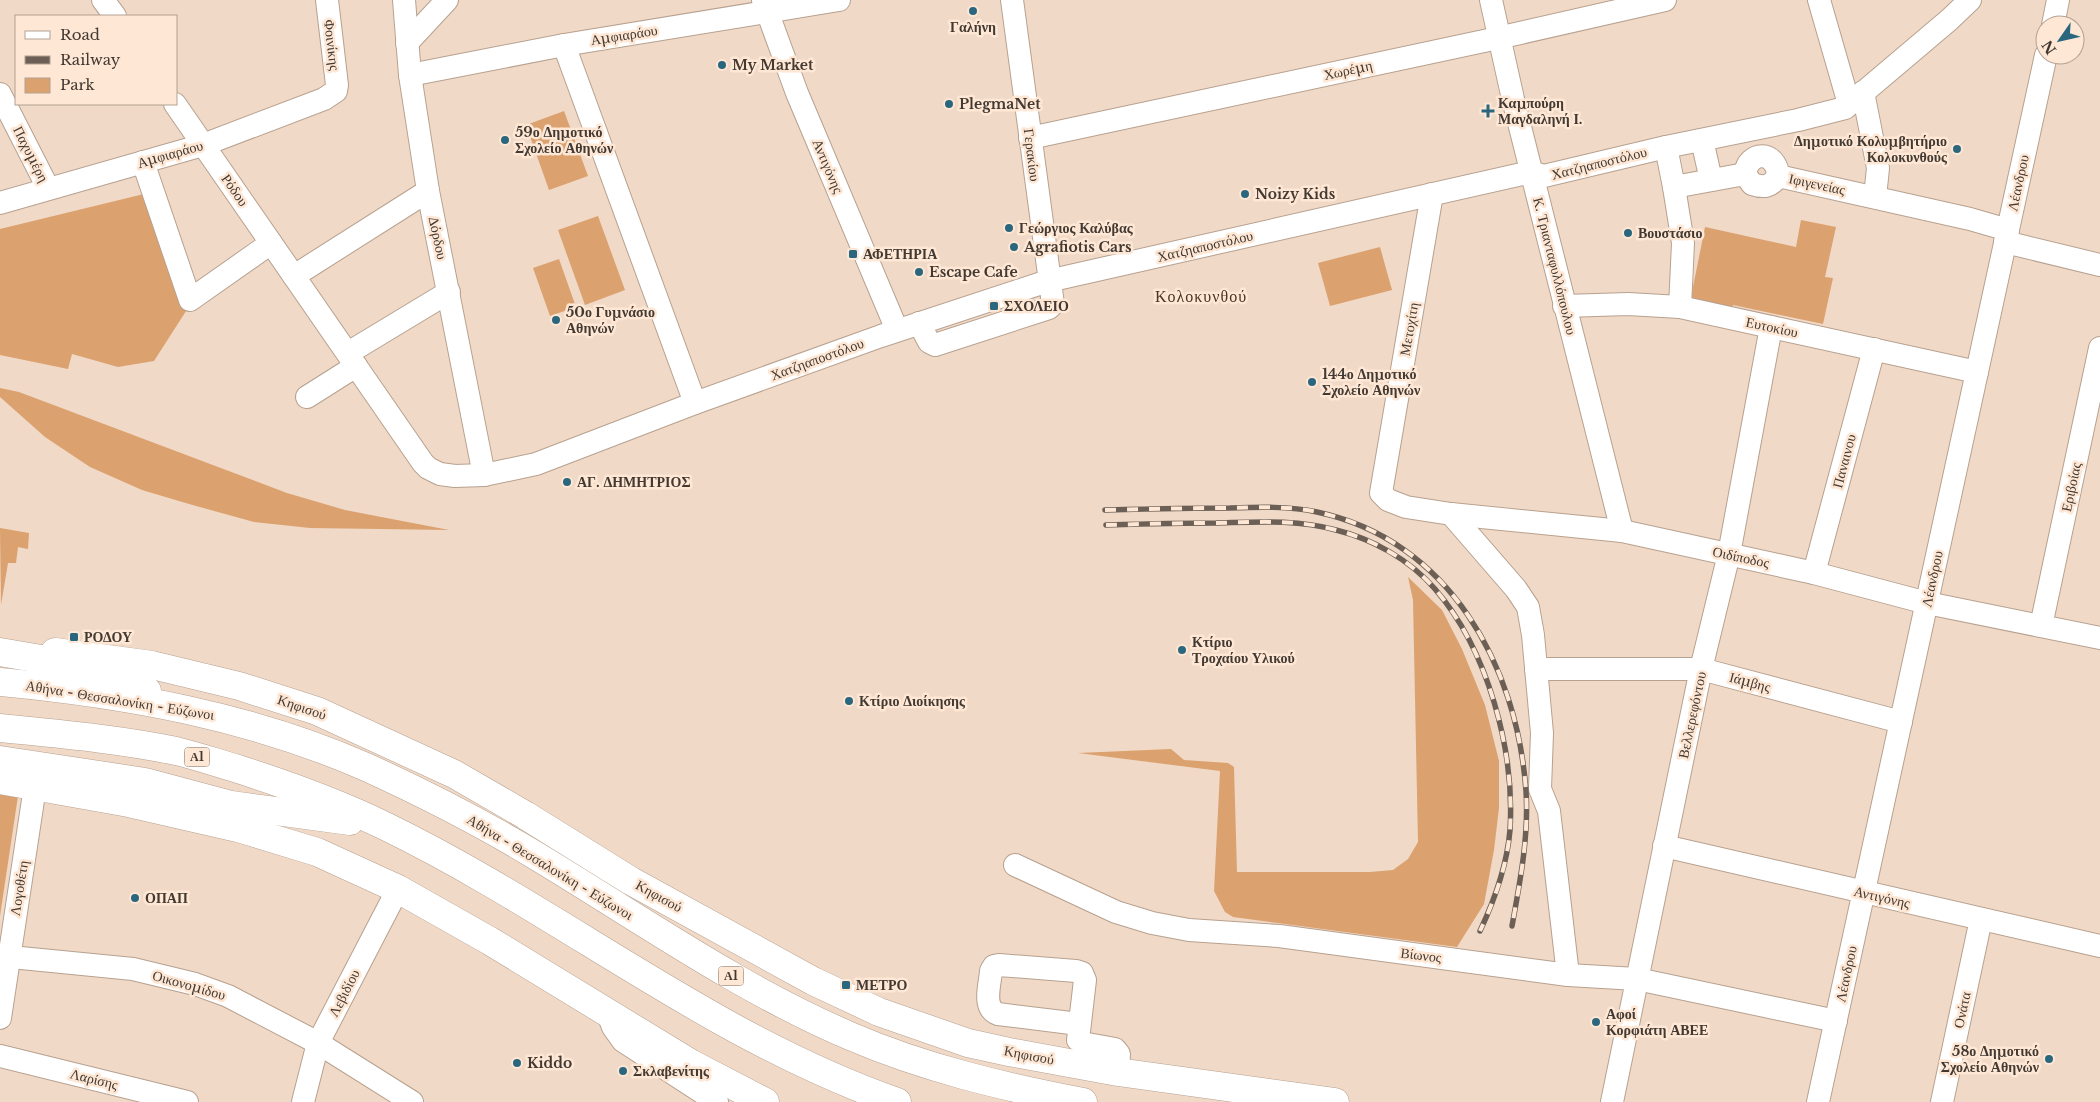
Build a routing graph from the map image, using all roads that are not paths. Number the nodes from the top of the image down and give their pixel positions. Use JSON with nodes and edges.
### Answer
{"nodes":[{"id":1,"x":103,"y":0,"type":"edge"},
{"id":2,"x":327,"y":0,"type":"edge"},
{"id":3,"x":404,"y":0,"type":"edge"},
{"id":4,"x":447,"y":0,"type":"edge"},
{"id":5,"x":839,"y":0,"type":"edge"},
{"id":6,"x":1012,"y":0,"type":"edge"},
{"id":7,"x":1492,"y":0,"type":"edge"},
{"id":8,"x":1665,"y":0,"type":"edge"},
{"id":9,"x":1819,"y":0,"type":"edge"},
{"id":10,"x":1970,"y":0,"type":"edge"},
{"id":11,"x":2058,"y":0,"type":"edge"},
{"id":12,"x":766,"y":6,"type":"edge"},
{"id":13,"x":114,"y":15,"type":"edge"},
{"id":14,"x":2055,"y":15,"type":"edge"},
{"id":15,"x":1498,"y":38,"type":"junction"},
{"id":16,"x":407,"y":43,"type":"junction"},
{"id":17,"x":564,"y":45,"type":"junction"},
{"id":18,"x":2044,"y":65,"type":"edge"},
{"id":19,"x":410,"y":75,"type":"junction"},
{"id":20,"x":336,"y":91,"type":"joint"},
{"id":21,"x":0,"y":94,"type":"edge"},
{"id":22,"x":1856,"y":98,"type":"junction"},
{"id":23,"x":176,"y":105,"type":"edge"},
{"id":24,"x":1755,"y":129,"type":"junction"},
{"id":25,"x":1030,"y":138,"type":"junction"},
{"id":26,"x":1702,"y":140,"type":"junction"},
{"id":27,"x":203,"y":145,"type":"junction"},
{"id":28,"x":1666,"y":147,"type":"junction"},
{"id":29,"x":1760,"y":156,"type":"junction"},
{"id":30,"x":143,"y":162,"type":"junction"},
{"id":31,"x":1531,"y":172,"type":"junction"},
{"id":32,"x":1746,"y":174,"type":"junction"},
{"id":33,"x":1778,"y":176,"type":"junction"},
{"id":34,"x":1711,"y":180,"type":"junction"},
{"id":35,"x":1674,"y":187,"type":"junction"},
{"id":36,"x":48,"y":188,"type":"junction"},
{"id":37,"x":428,"y":190,"type":"junction"},
{"id":38,"x":1432,"y":194,"type":"junction"},
{"id":39,"x":1875,"y":197,"type":"junction"},
{"id":40,"x":0,"y":203,"type":"edge"},
{"id":41,"x":2007,"y":236,"type":"junction"},
{"id":42,"x":271,"y":243,"type":"junction"},
{"id":43,"x":2100,"y":264,"type":"edge"},
{"id":44,"x":294,"y":276,"type":"junction"},
{"id":45,"x":1048,"y":281,"type":"junction"},
{"id":46,"x":449,"y":292,"type":"junction"},
{"id":47,"x":1564,"y":306,"type":"junction"},
{"id":48,"x":1680,"y":307,"type":"junction"},
{"id":49,"x":1771,"y":327,"type":"junction"},
{"id":50,"x":897,"y":330,"type":"junction"},
{"id":51,"x":2100,"y":348,"type":"edge"},
{"id":52,"x":1874,"y":349,"type":"junction"},
{"id":53,"x":352,"y":360,"type":"junction"},
{"id":54,"x":1977,"y":372,"type":"junction"},
{"id":55,"x":307,"y":397,"type":"dead end"},
{"id":56,"x":695,"y":403,"type":"junction"},
{"id":57,"x":2092,"y":421,"type":"edge"},
{"id":58,"x":423,"y":463,"type":"joint"},
{"id":59,"x":484,"y":475,"type":"junction"},
{"id":60,"x":1381,"y":493,"type":"joint"},
{"id":61,"x":1451,"y":514,"type":"junction"},
{"id":62,"x":1622,"y":531,"type":"junction"},
{"id":63,"x":1729,"y":554,"type":"junction"},
{"id":64,"x":1814,"y":573,"type":"junction"},
{"id":65,"x":1927,"y":603,"type":"junction"},
{"id":66,"x":2041,"y":626,"type":"junction"},
{"id":67,"x":2100,"y":638,"type":"edge"},
{"id":68,"x":0,"y":651,"type":"edge"},
{"id":69,"x":1536,"y":669,"type":"junction"},
{"id":70,"x":1701,"y":669,"type":"junction"},
{"id":71,"x":0,"y":682,"type":"edge"},
{"id":72,"x":188,"y":709,"type":"junction"},
{"id":73,"x":1901,"y":722,"type":"junction"},
{"id":74,"x":0,"y":728,"type":"edge"},
{"id":75,"x":0,"y":760,"type":"edge"},
{"id":76,"x":0,"y":780,"type":"edge"},
{"id":77,"x":35,"y":787,"type":"junction"},
{"id":78,"x":384,"y":826,"type":"junction"},
{"id":79,"x":1664,"y":846,"type":"junction"},
{"id":80,"x":1015,"y":865,"type":"dead end"},
{"id":81,"x":398,"y":890,"type":"junction"},
{"id":82,"x":1864,"y":892,"type":"junction"},
{"id":83,"x":1981,"y":919,"type":"junction"},
{"id":84,"x":2100,"y":946,"type":"edge"},
{"id":85,"x":4,"y":956,"type":"edge"},
{"id":86,"x":1568,"y":975,"type":"junction"},
{"id":87,"x":1637,"y":979,"type":"junction"},
{"id":88,"x":1012,"y":1016,"type":"junction"},
{"id":89,"x":0,"y":1018,"type":"edge"},
{"id":90,"x":1836,"y":1021,"type":"junction"},
{"id":91,"x":1079,"y":1024,"type":"junction"},
{"id":92,"x":318,"y":1043,"type":"junction"},
{"id":93,"x":1009,"y":1052,"type":"junction"},
{"id":94,"x":0,"y":1056,"type":"edge"},
{"id":95,"x":1118,"y":1072,"type":"junction"},
{"id":96,"x":725,"y":1095,"type":"edge"},
{"id":97,"x":188,"y":1102,"type":"edge"},
{"id":98,"x":303,"y":1102,"type":"edge"},
{"id":99,"x":412,"y":1102,"type":"edge"},
{"id":100,"x":765,"y":1102,"type":"edge"},
{"id":101,"x":897,"y":1102,"type":"edge"},
{"id":102,"x":1083,"y":1102,"type":"edge"},
{"id":103,"x":1335,"y":1102,"type":"edge"},
{"id":104,"x":1612,"y":1102,"type":"edge"},
{"id":105,"x":1818,"y":1102,"type":"edge"},
{"id":106,"x":1942,"y":1102,"type":"edge"}],
"edges":[{"from":1,"to":13,"type":"street"},
{"from":2,"to":20,"type":"street","name":"Φοινίκης"},
{"from":3,"to":16,"type":"street","name":"Δόρδου"},
{"from":4,"to":16,"type":"street"},
{"from":5,"to":12,"type":"street","name":"Αμφιαράου"},
{"from":6,"to":25,"type":"street","name":"Γερακίου"},
{"from":7,"to":15,"type":"street","name":"Κ. Τριανταφυλλόπουλου"},
{"from":8,"to":15,"type":"street","name":"Χωρέμη"},
{"from":9,"to":22,"type":"street"},
{"from":10,"to":22,"type":"street","name":"Χατζηαποστόλου"},
{"from":11,"to":14,"type":"street"},
{"from":12,"to":17,"type":"street","name":"Αμφιαράου"},
{"from":12,"to":50,"type":"street","name":"Αντιγόνης"},
{"from":15,"to":25,"type":"street","name":"Χωρέμη"},
{"from":15,"to":31,"type":"street","name":"Κ. Τριανταφυλλόπουλου"},
{"from":16,"to":19,"type":"street","name":"Δόρδου"},
{"from":17,"to":19,"type":"street","name":"Αμφιαράου"},
{"from":17,"to":56,"type":"street"},
{"from":18,"to":41,"type":"street","name":"Λέανδρου"},
{"from":19,"to":37,"type":"street","name":"Δόρδου"},
{"from":20,"to":27,"type":"street","name":"Αμφιαράου"},
{"from":21,"to":36,"type":"street","name":"Παχυμέρη"},
{"from":22,"to":24,"type":"street","name":"Χατζηαποστόλου"},
{"from":22,"to":39,"type":"street"},
{"from":23,"to":27,"type":"street","name":"Ρόδου"},
{"from":24,"to":26,"type":"street","name":"Χατζηαποστόλου"},
{"from":24,"to":29,"type":"street"},
{"from":25,"to":45,"type":"street","name":"Γερακίου"},
{"from":26,"to":28,"type":"street","name":"Χατζηαποστόλου"},
{"from":26,"to":34,"type":"street"},
{"from":27,"to":30,"type":"street","name":"Αμφιαράου"},
{"from":27,"to":42,"type":"street","name":"Ρόδου"},
{"from":28,"to":31,"type":"street","name":"Χατζηαποστόλου"},
{"from":28,"to":35,"type":"street"},
{"from":29,"to":32,"type":"street"},
{"from":29,"to":33,"type":"street"},
{"from":30,"to":36,"type":"street","name":"Αμφιαράου"},
{"from":30,"to":42,"type":"street"},
{"from":31,"to":38,"type":"street","name":"Χατζηαποστόλου"},
{"from":31,"to":47,"type":"street","name":"Κ. Τριανταφυλλόπουλου"},
{"from":32,"to":33,"type":"street","name":"Ιφιγενείας"},
{"from":32,"to":34,"type":"street"},
{"from":33,"to":39,"type":"street","name":"Ιφιγενείας"},
{"from":34,"to":35,"type":"street"},
{"from":35,"to":48,"type":"street"},
{"from":36,"to":40,"type":"street","name":"Αμφιαράου"},
{"from":37,"to":44,"type":"street"},
{"from":37,"to":46,"type":"street","name":"Δόρδου"},
{"from":38,"to":45,"type":"street","name":"Χατζηαποστόλου"},
{"from":38,"to":60,"type":"street","name":"Μετοχίτη"},
{"from":39,"to":41,"type":"street","name":"Ιφιγενείας"},
{"from":41,"to":43,"type":"street","name":"Ιφιγενείας"},
{"from":41,"to":54,"type":"street","name":"Λέανδρου"},
{"from":42,"to":44,"type":"street","name":"Ρόδου"},
{"from":44,"to":53,"type":"street","name":"Ρόδου"},
{"from":45,"to":50,"type":"street","name":"Χατζηαποστόλου"},
{"from":46,"to":53,"type":"street"},
{"from":46,"to":59,"type":"street","name":"Δόρδου"},
{"from":47,"to":48,"type":"street","name":"Ευτοκίου"},
{"from":47,"to":62,"type":"street","name":"Κ. Τριανταφυλλόπουλου"},
{"from":48,"to":49,"type":"street","name":"Ευτοκίου"},
{"from":49,"to":52,"type":"street","name":"Ευτοκίου"},
{"from":49,"to":63,"type":"street","name":"Βελλερεφόντου"},
{"from":50,"to":56,"type":"street","name":"Χατζηαποστόλου"},
{"from":51,"to":57,"type":"street","name":"Εριβοίας"},
{"from":52,"to":54,"type":"street","name":"Ευτοκίου"},
{"from":52,"to":64,"type":"street","name":"Παναινου"},
{"from":53,"to":55,"type":"street"},
{"from":53,"to":58,"type":"street","name":"Ρόδου"},
{"from":54,"to":65,"type":"street","name":"Λέανδρου"},
{"from":56,"to":59,"type":"street","name":"Χατζηαποστόλου"},
{"from":57,"to":66,"type":"street","name":"Εριβοίας"},
{"from":58,"to":59,"type":"street","name":"Χατζηαποστόλου"},
{"from":60,"to":61,"type":"street","name":"Οιδίποδος"},
{"from":61,"to":62,"type":"street","name":"Οιδίποδος"},
{"from":61,"to":69,"type":"street"},
{"from":62,"to":63,"type":"street","name":"Οιδίποδος"},
{"from":63,"to":64,"type":"street","name":"Οιδίποδος"},
{"from":63,"to":70,"type":"street","name":"Βελλερεφόντου"},
{"from":64,"to":65,"type":"street","name":"Οιδίποδος"},
{"from":65,"to":66,"type":"street","name":"Οιδίποδος"},
{"from":65,"to":73,"type":"street","name":"Λέανδρου"},
{"from":66,"to":67,"type":"street","name":"Οιδίποδος"},
{"from":68,"to":72,"type":"main road"},
{"from":68,"to":93,"type":"main road","name":"Κηφισού"},
{"from":69,"to":70,"type":"street","name":"Ιάμβης"},
{"from":69,"to":86,"type":"street"},
{"from":70,"to":73,"type":"street","name":"Ιάμβης"},
{"from":70,"to":79,"type":"street","name":"Βελλερεφόντου"},
{"from":71,"to":72,"type":"main road","name":"Αθήνα - Θεσσαλονίκη - Εύζωνοι","number":"Α1"},
{"from":72,"to":102,"type":"main road","name":"Αθήνα - Θεσσαλονίκη - Εύζωνοι","number":"Α1"},
{"from":73,"to":82,"type":"street","name":"Λέανδρου"},
{"from":74,"to":78,"type":"main road","number":"Α1"},
{"from":75,"to":78,"type":"main road"},
{"from":76,"to":77,"type":"main road"},
{"from":77,"to":81,"type":"main road"},
{"from":77,"to":85,"type":"street","name":"Λογοθέτη"},
{"from":78,"to":101,"type":"main road","number":"Α1"},
{"from":79,"to":82,"type":"street","name":"Αντιγόνης"},
{"from":79,"to":87,"type":"street","name":"Βελλερεφόντου"},
{"from":80,"to":86,"type":"street","name":"Βίωνος"},
{"from":81,"to":92,"type":"street","name":"Λεβιδίου"},
{"from":81,"to":96,"type":"main road"},
{"from":82,"to":83,"type":"street","name":"Αντιγόνης"},
{"from":82,"to":90,"type":"street","name":"Λέανδρου"},
{"from":83,"to":84,"type":"street","name":"Αντιγόνης"},
{"from":83,"to":106,"type":"street","name":"Ονάτα"},
{"from":85,"to":89,"type":"street","name":"Λογοθέτη"},
{"from":85,"to":92,"type":"street","name":"Οικονομίδου"},
{"from":86,"to":87,"type":"street","name":"Βίωνος"},
{"from":87,"to":90,"type":"street","name":"Βίωνος"},
{"from":87,"to":104,"type":"street","name":"Βελλερεφόντου"},
{"from":88,"to":91,"type":"street"},
{"from":88,"to":91,"type":"street"},
{"from":88,"to":93,"type":"street"},
{"from":90,"to":105,"type":"street","name":"Λέανδρου"},
{"from":91,"to":95,"type":"street"},
{"from":92,"to":98,"type":"street","name":"Λεβιδίου"},
{"from":92,"to":99,"type":"street","name":"Οικονομίδου"},
{"from":93,"to":95,"type":"main road","name":"Κηφισού"},
{"from":94,"to":97,"type":"street","name":"Λαρίσης"},
{"from":95,"to":103,"type":"main road","name":"Κηφισού"},
{"from":96,"to":100,"type":"main road"}]}
